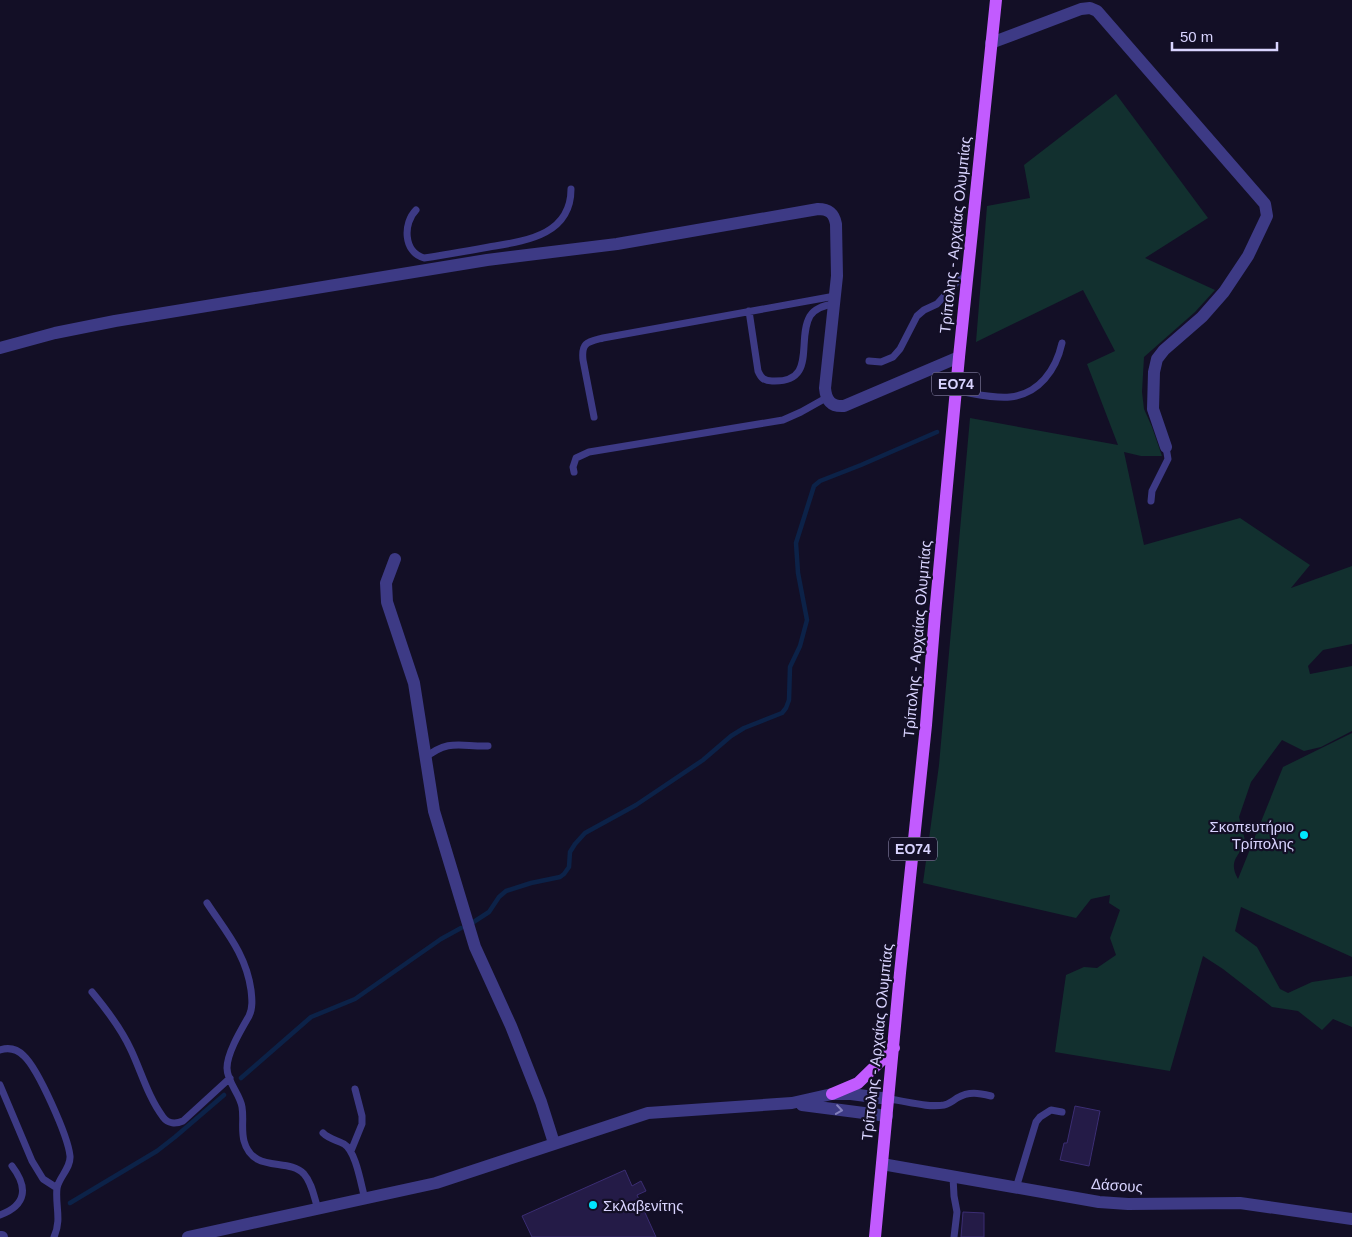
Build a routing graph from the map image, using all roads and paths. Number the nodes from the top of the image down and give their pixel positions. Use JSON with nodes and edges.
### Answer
{"nodes":[{"id":1,"x":996,"y":0,"type":"edge"},
{"id":2,"x":991,"y":43,"type":"junction"},
{"id":3,"x":571,"y":190,"type":"dead end"},
{"id":4,"x":416,"y":210,"type":"dead end"},
{"id":5,"x":449,"y":260,"type":"junction"},
{"id":6,"x":968,"y":270,"type":"junction"},
{"id":7,"x":835,"y":300,"type":"junction"},
{"id":8,"x":748,"y":311,"type":"junction"},
{"id":9,"x":1062,"y":343,"type":"dead end"},
{"id":10,"x":0,"y":348,"type":"edge"},
{"id":11,"x":958,"y":357,"type":"junction"},
{"id":12,"x":868,"y":361,"type":"dead end"},
{"id":13,"x":956,"y":391,"type":"junction"},
{"id":14,"x":826,"y":398,"type":"junction"},
{"id":15,"x":594,"y":417,"type":"dead end"},
{"id":16,"x":1166,"y":447,"type":"joint"},
{"id":17,"x":574,"y":472,"type":"dead end"},
{"id":18,"x":1151,"y":501,"type":"dead end"},
{"id":19,"x":395,"y":559,"type":"dead end"},
{"id":20,"x":488,"y":746,"type":"dead end"},
{"id":21,"x":426,"y":758,"type":"junction"},
{"id":22,"x":206,"y":903,"type":"dead end"},
{"id":23,"x":92,"y":992,"type":"dead end"},
{"id":24,"x":894,"y":1048,"type":"junction"},
{"id":25,"x":0,"y":1050,"type":"edge"},
{"id":26,"x":230,"y":1078,"type":"junction"},
{"id":27,"x":0,"y":1085,"type":"edge"},
{"id":28,"x":355,"y":1088,"type":"dead end"},
{"id":29,"x":832,"y":1094,"type":"junction"},
{"id":30,"x":991,"y":1096,"type":"dead end"},
{"id":31,"x":889,"y":1099,"type":"junction"},
{"id":32,"x":792,"y":1104,"type":"junction"},
{"id":33,"x":1062,"y":1112,"type":"dead end"},
{"id":34,"x":887,"y":1116,"type":"junction"},
{"id":35,"x":323,"y":1133,"type":"dead end"},
{"id":36,"x":554,"y":1143,"type":"junction"},
{"id":37,"x":351,"y":1151,"type":"junction"},
{"id":38,"x":882,"y":1164,"type":"junction"},
{"id":39,"x":12,"y":1166,"type":"dead end"},
{"id":40,"x":953,"y":1177,"type":"junction"},
{"id":41,"x":57,"y":1188,"type":"junction"},
{"id":42,"x":1016,"y":1188,"type":"junction"},
{"id":43,"x":365,"y":1199,"type":"junction"},
{"id":44,"x":318,"y":1209,"type":"junction"},
{"id":45,"x":0,"y":1215,"type":"edge"},
{"id":46,"x":1352,"y":1219,"type":"edge"},
{"id":47,"x":54,"y":1237,"type":"edge"},
{"id":48,"x":188,"y":1237,"type":"edge"},
{"id":49,"x":875,"y":1237,"type":"edge"},
{"id":50,"x":954,"y":1237,"type":"edge"}],
"edges":[{"from":1,"to":2,"type":"main road","number":"ΕΟ74"},
{"from":2,"to":6,"type":"main road","name":"Τρίπολης - Αρχαίας Ολυμπίας","number":"ΕΟ74"},
{"from":2,"to":16,"type":"street"},
{"from":3,"to":5,"type":"lane"},
{"from":4,"to":5,"type":"lane"},
{"from":5,"to":7,"type":"street"},
{"from":5,"to":10,"type":"street"},
{"from":6,"to":11,"type":"main road","name":"Τρίπολης - Αρχαίας Ολυμπίας","number":"ΕΟ74"},
{"from":6,"to":12,"type":"lane"},
{"from":7,"to":8,"type":"lane"},
{"from":7,"to":8,"type":"lane"},
{"from":7,"to":14,"type":"street"},
{"from":8,"to":15,"type":"lane"},
{"from":9,"to":13,"type":"lane"},
{"from":11,"to":13,"type":"main road","name":"Τρίπολης - Αρχαίας Ολυμπίας","number":"ΕΟ74"},
{"from":11,"to":14,"type":"street"},
{"from":13,"to":24,"type":"main road","name":"Τρίπολης - Αρχαίας Ολυμπίας","number":"ΕΟ74"},
{"from":14,"to":17,"type":"lane"},
{"from":16,"to":18,"type":"lane"},
{"from":19,"to":21,"type":"street"},
{"from":20,"to":21,"type":"lane"},
{"from":21,"to":36,"type":"street"},
{"from":22,"to":26,"type":"lane"},
{"from":23,"to":26,"type":"lane"},
{"from":24,"to":29,"type":"main road"},
{"from":24,"to":31,"type":"main road","name":"Τρίπολης - Αρχαίας Ολυμπίας","number":"ΕΟ74"},
{"from":25,"to":41,"type":"lane"},
{"from":26,"to":44,"type":"lane"},
{"from":27,"to":41,"type":"lane"},
{"from":28,"to":37,"type":"lane"},
{"from":29,"to":31,"type":"street"},
{"from":29,"to":32,"type":"street"},
{"from":30,"to":31,"type":"lane"},
{"from":31,"to":34,"type":"main road","name":"Τρίπολης - Αρχαίας Ολυμπίας","number":"ΕΟ74"},
{"from":32,"to":34,"type":"street","one_way":true},
{"from":32,"to":36,"type":"street"},
{"from":33,"to":42,"type":"lane"},
{"from":34,"to":38,"type":"main road","name":"Τρίπολης - Αρχαίας Ολυμπίας","number":"ΕΟ74"},
{"from":35,"to":37,"type":"lane"},
{"from":36,"to":43,"type":"street"},
{"from":37,"to":43,"type":"lane"},
{"from":38,"to":40,"type":"street","name":"Δάσους"},
{"from":38,"to":49,"type":"main road","name":"Τρίπολης - Αρχαίας Ολυμπίας","number":"ΕΟ74"},
{"from":39,"to":45,"type":"lane"},
{"from":40,"to":42,"type":"street","name":"Δάσους"},
{"from":40,"to":50,"type":"lane"},
{"from":41,"to":47,"type":"lane"},
{"from":42,"to":46,"type":"street","name":"Δάσους"},
{"from":43,"to":44,"type":"street"},
{"from":44,"to":48,"type":"street"}]}
